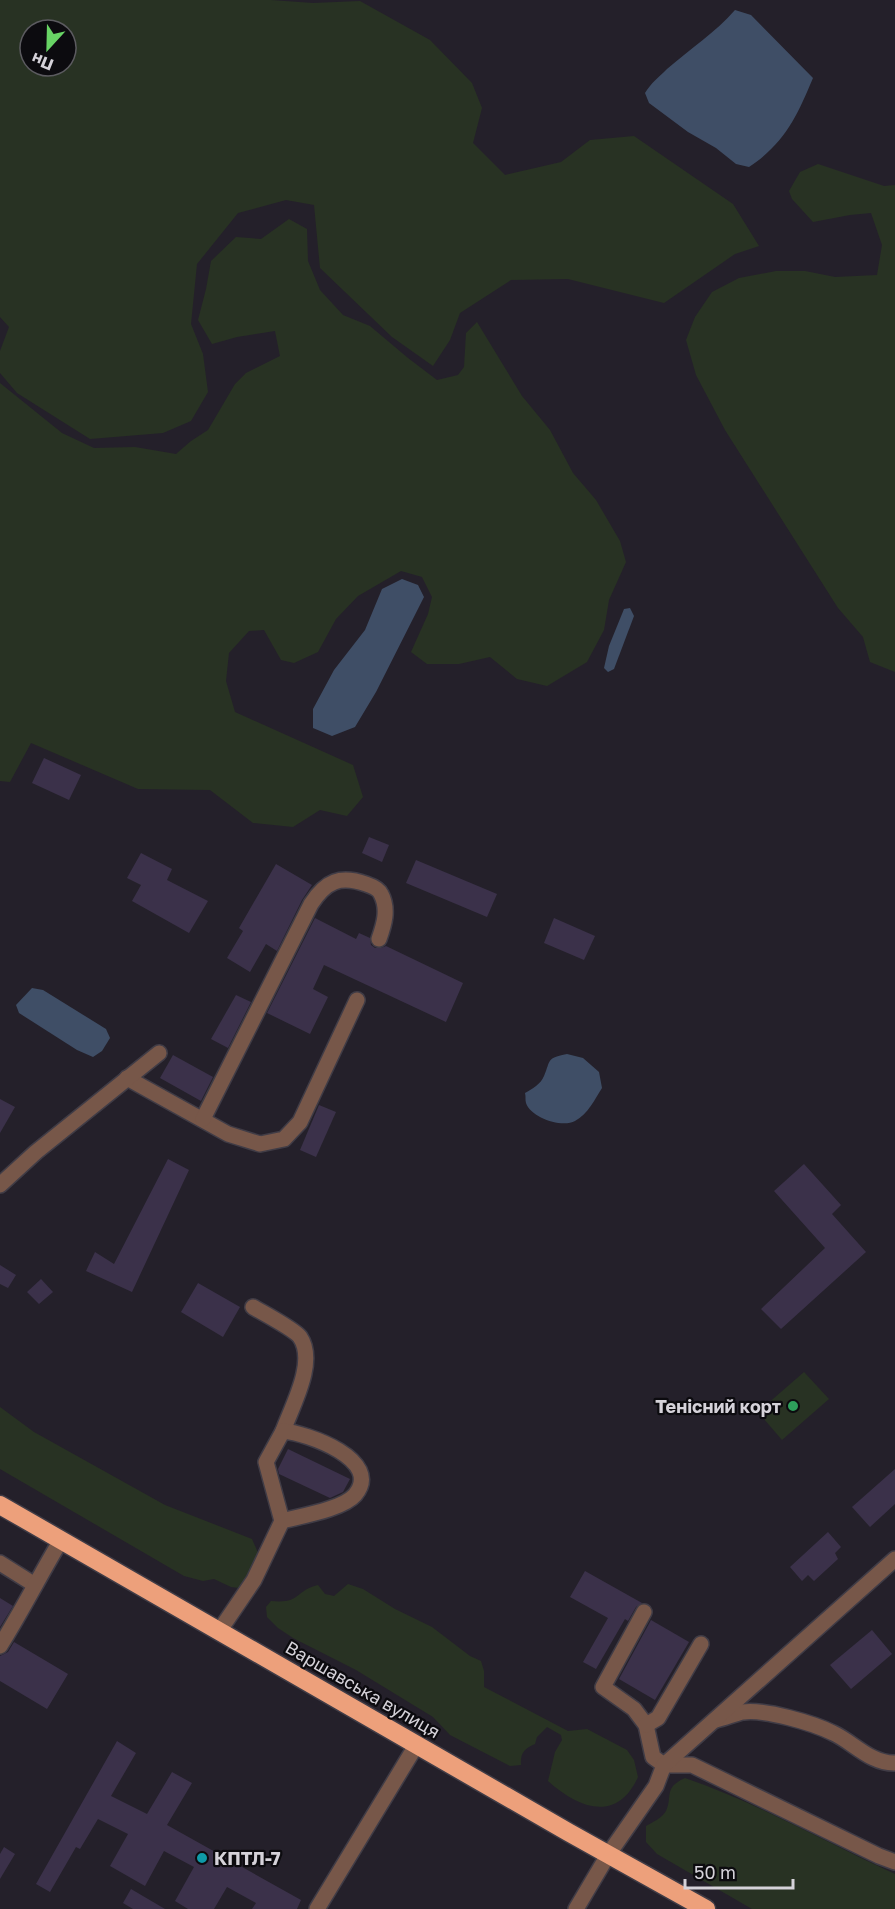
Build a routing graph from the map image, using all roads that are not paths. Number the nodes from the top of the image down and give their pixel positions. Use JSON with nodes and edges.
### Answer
{"nodes":[{"id":1,"x":379,"y":939,"type":"dead end"},
{"id":2,"x":357,"y":1000,"type":"dead end"},
{"id":3,"x":159,"y":1053,"type":"dead end"},
{"id":4,"x":127,"y":1078,"type":"junction"},
{"id":5,"x":203,"y":1119,"type":"junction"},
{"id":6,"x":0,"y":1185,"type":"edge"},
{"id":7,"x":253,"y":1307,"type":"dead end"},
{"id":8,"x":283,"y":1431,"type":"junction"},
{"id":9,"x":0,"y":1505,"type":"edge"},
{"id":10,"x":9,"y":1517,"type":"edge"},
{"id":11,"x":282,"y":1521,"type":"junction"},
{"id":12,"x":61,"y":1540,"type":"junction"},
{"id":13,"x":895,"y":1559,"type":"edge"},
{"id":14,"x":0,"y":1563,"type":"edge"},
{"id":15,"x":35,"y":1584,"type":"junction"},
{"id":16,"x":644,"y":1612,"type":"dead end"},
{"id":17,"x":220,"y":1630,"type":"junction"},
{"id":18,"x":701,"y":1644,"type":"dead end"},
{"id":19,"x":0,"y":1646,"type":"edge"},
{"id":20,"x":710,"y":1722,"type":"junction"},
{"id":21,"x":646,"y":1725,"type":"junction"},
{"id":22,"x":417,"y":1744,"type":"junction"},
{"id":23,"x":895,"y":1763,"type":"edge"},
{"id":24,"x":663,"y":1765,"type":"junction"},
{"id":25,"x":608,"y":1855,"type":"junction"},
{"id":26,"x":895,"y":1862,"type":"edge"},
{"id":27,"x":580,"y":1908,"type":"edge"},
{"id":28,"x":317,"y":1909,"type":"edge"},
{"id":29,"x":706,"y":1909,"type":"edge"}],
"edges":[{"from":1,"to":5,"type":"street"},
{"from":2,"to":5,"type":"street"},
{"from":3,"to":4,"type":"street"},
{"from":4,"to":5,"type":"street"},
{"from":4,"to":6,"type":"street"},
{"from":7,"to":8,"type":"street"},
{"from":8,"to":11,"type":"street"},
{"from":8,"to":11,"type":"street"},
{"from":9,"to":10,"type":"highway","name":"Варшавська вулиця"},
{"from":10,"to":12,"type":"highway","name":"Варшавська вулиця"},
{"from":11,"to":17,"type":"street"},
{"from":12,"to":15,"type":"street"},
{"from":12,"to":17,"type":"highway","name":"Варшавська вулиця"},
{"from":13,"to":20,"type":"street"},
{"from":14,"to":15,"type":"street"},
{"from":15,"to":19,"type":"street"},
{"from":16,"to":21,"type":"street"},
{"from":17,"to":22,"type":"highway","name":"Варшавська вулиця"},
{"from":18,"to":21,"type":"street"},
{"from":20,"to":23,"type":"street"},
{"from":20,"to":24,"type":"street"},
{"from":21,"to":24,"type":"street"},
{"from":22,"to":25,"type":"highway","name":"Варшавська вулиця"},
{"from":22,"to":28,"type":"street"},
{"from":24,"to":25,"type":"street"},
{"from":24,"to":26,"type":"street"},
{"from":25,"to":27,"type":"street"},
{"from":25,"to":29,"type":"highway","name":"Варшавська вулиця"}]}
